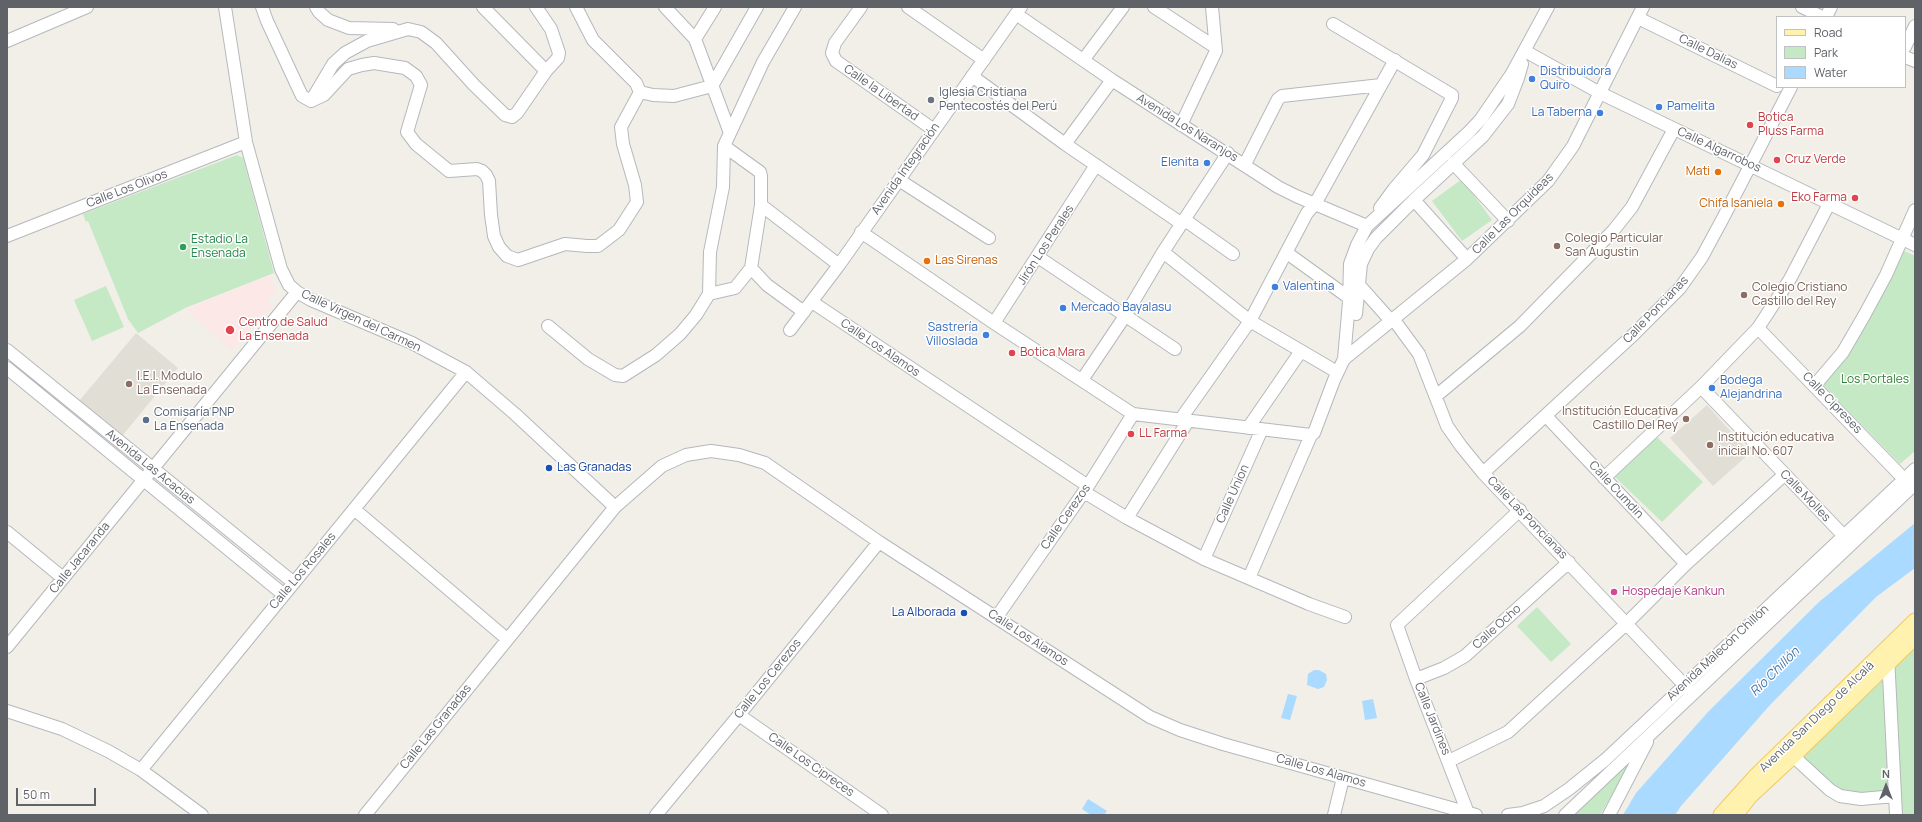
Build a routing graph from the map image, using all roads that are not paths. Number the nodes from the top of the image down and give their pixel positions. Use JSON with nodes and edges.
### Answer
{"nodes":[{"id":1,"x":87,"y":7,"type":"edge"},
{"id":2,"x":226,"y":7,"type":"edge"},
{"id":3,"x":262,"y":7,"type":"edge"},
{"id":4,"x":316,"y":7,"type":"edge"},
{"id":5,"x":483,"y":7,"type":"edge"},
{"id":6,"x":536,"y":7,"type":"edge"},
{"id":7,"x":576,"y":7,"type":"edge"},
{"id":8,"x":665,"y":7,"type":"edge"},
{"id":9,"x":715,"y":7,"type":"edge"},
{"id":10,"x":757,"y":7,"type":"edge"},
{"id":11,"x":795,"y":7,"type":"edge"},
{"id":12,"x":861,"y":7,"type":"edge"},
{"id":13,"x":908,"y":7,"type":"edge"},
{"id":14,"x":1123,"y":7,"type":"edge"},
{"id":15,"x":1154,"y":7,"type":"edge"},
{"id":16,"x":1212,"y":7,"type":"edge"},
{"id":17,"x":1548,"y":7,"type":"edge"},
{"id":18,"x":1802,"y":7,"type":"edge"},
{"id":19,"x":1831,"y":7,"type":"edge"},
{"id":20,"x":1019,"y":10,"type":"edge"},
{"id":21,"x":1641,"y":12,"type":"edge"},
{"id":22,"x":1820,"y":16,"type":"edge"},
{"id":23,"x":1826,"y":16,"type":"edge"},
{"id":24,"x":1333,"y":24,"type":"dead end"},
{"id":25,"x":1915,"y":26,"type":"edge"},
{"id":26,"x":408,"y":28,"type":"junction"},
{"id":27,"x":695,"y":39,"type":"junction"},
{"id":28,"x":7,"y":41,"type":"edge"},
{"id":29,"x":1906,"y":45,"type":"edge"},
{"id":30,"x":1215,"y":47,"type":"junction"},
{"id":31,"x":1525,"y":51,"type":"junction"},
{"id":32,"x":1084,"y":59,"type":"junction"},
{"id":33,"x":984,"y":60,"type":"junction"},
{"id":34,"x":1394,"y":60,"type":"junction"},
{"id":35,"x":546,"y":71,"type":"junction"},
{"id":36,"x":972,"y":76,"type":"junction"},
{"id":37,"x":1112,"y":80,"type":"junction"},
{"id":38,"x":1776,"y":84,"type":"edge"},
{"id":39,"x":1382,"y":85,"type":"junction"},
{"id":40,"x":712,"y":86,"type":"junction"},
{"id":41,"x":1784,"y":88,"type":"edge"},
{"id":42,"x":640,"y":92,"type":"junction"},
{"id":43,"x":1600,"y":94,"type":"junction"},
{"id":44,"x":311,"y":101,"type":"junction"},
{"id":45,"x":1181,"y":125,"type":"junction"},
{"id":46,"x":1674,"y":128,"type":"junction"},
{"id":47,"x":934,"y":130,"type":"junction"},
{"id":48,"x":730,"y":133,"type":"junction"},
{"id":49,"x":246,"y":142,"type":"junction"},
{"id":50,"x":1065,"y":144,"type":"junction"},
{"id":51,"x":724,"y":146,"type":"junction"},
{"id":52,"x":1228,"y":154,"type":"junction"},
{"id":53,"x":1453,"y":163,"type":"junction"},
{"id":54,"x":1245,"y":164,"type":"junction"},
{"id":55,"x":1096,"y":165,"type":"junction"},
{"id":56,"x":1751,"y":165,"type":"junction"},
{"id":57,"x":899,"y":180,"type":"junction"},
{"id":58,"x":1414,"y":200,"type":"junction"},
{"id":59,"x":1315,"y":204,"type":"junction"},
{"id":60,"x":1829,"y":204,"type":"junction"},
{"id":61,"x":761,"y":205,"type":"junction"},
{"id":62,"x":1915,"y":210,"type":"edge"},
{"id":63,"x":1508,"y":221,"type":"junction"},
{"id":64,"x":1184,"y":222,"type":"junction"},
{"id":65,"x":1368,"y":225,"type":"junction"},
{"id":66,"x":861,"y":232,"type":"junction"},
{"id":67,"x":7,"y":236,"type":"edge"},
{"id":68,"x":989,"y":238,"type":"dead end"},
{"id":69,"x":1901,"y":238,"type":"junction"},
{"id":70,"x":1915,"y":245,"type":"edge"},
{"id":71,"x":1163,"y":252,"type":"junction"},
{"id":72,"x":1287,"y":253,"type":"junction"},
{"id":73,"x":1234,"y":254,"type":"dead end"},
{"id":74,"x":1038,"y":256,"type":"junction"},
{"id":75,"x":1467,"y":259,"type":"junction"},
{"id":76,"x":839,"y":265,"type":"junction"},
{"id":77,"x":751,"y":268,"type":"junction"},
{"id":78,"x":1359,"y":285,"type":"junction"},
{"id":79,"x":297,"y":292,"type":"junction"},
{"id":80,"x":709,"y":294,"type":"junction"},
{"id":81,"x":1348,"y":297,"type":"junction"},
{"id":82,"x":812,"y":302,"type":"junction"},
{"id":83,"x":804,"y":312,"type":"junction"},
{"id":84,"x":1125,"y":316,"type":"junction"},
{"id":85,"x":1250,"y":321,"type":"junction"},
{"id":86,"x":1393,"y":321,"type":"junction"},
{"id":87,"x":994,"y":323,"type":"junction"},
{"id":88,"x":548,"y":326,"type":"dead end"},
{"id":89,"x":1758,"y":328,"type":"junction"},
{"id":90,"x":790,"y":330,"type":"dead end"},
{"id":91,"x":1175,"y":349,"type":"dead end"},
{"id":92,"x":7,"y":350,"type":"edge"},
{"id":93,"x":1301,"y":351,"type":"junction"},
{"id":94,"x":1349,"y":355,"type":"junction"},
{"id":95,"x":7,"y":368,"type":"edge"},
{"id":96,"x":466,"y":372,"type":"junction"},
{"id":97,"x":1337,"y":372,"type":"junction"},
{"id":98,"x":1082,"y":380,"type":"junction"},
{"id":99,"x":1815,"y":385,"type":"junction"},
{"id":100,"x":1701,"y":387,"type":"junction"},
{"id":101,"x":1436,"y":396,"type":"junction"},
{"id":102,"x":1133,"y":414,"type":"junction"},
{"id":103,"x":1546,"y":416,"type":"junction"},
{"id":104,"x":1184,"y":421,"type":"junction"},
{"id":105,"x":1248,"y":428,"type":"junction"},
{"id":106,"x":1262,"y":429,"type":"junction"},
{"id":107,"x":1311,"y":435,"type":"junction"},
{"id":108,"x":152,"y":469,"type":"junction"},
{"id":109,"x":1915,"y":469,"type":"edge"},
{"id":110,"x":1483,"y":473,"type":"junction"},
{"id":111,"x":1784,"y":475,"type":"junction"},
{"id":112,"x":1604,"y":478,"type":"junction"},
{"id":113,"x":143,"y":481,"type":"junction"},
{"id":114,"x":1910,"y":481,"type":"edge"},
{"id":115,"x":1086,"y":489,"type":"junction"},
{"id":116,"x":616,"y":507,"type":"junction"},
{"id":117,"x":354,"y":509,"type":"junction"},
{"id":118,"x":1520,"y":510,"type":"junction"},
{"id":119,"x":1127,"y":518,"type":"junction"},
{"id":120,"x":7,"y":532,"type":"edge"},
{"id":121,"x":1844,"y":536,"type":"junction"},
{"id":122,"x":879,"y":542,"type":"junction"},
{"id":123,"x":1204,"y":559,"type":"junction"},
{"id":124,"x":1569,"y":562,"type":"junction"},
{"id":125,"x":1686,"y":564,"type":"junction"},
{"id":126,"x":63,"y":578,"type":"junction"},
{"id":127,"x":1249,"y":578,"type":"junction"},
{"id":128,"x":294,"y":583,"type":"junction"},
{"id":129,"x":283,"y":594,"type":"junction"},
{"id":130,"x":1345,"y":617,"type":"dead end"},
{"id":131,"x":996,"y":618,"type":"junction"},
{"id":132,"x":1915,"y":621,"type":"edge"},
{"id":133,"x":1627,"y":623,"type":"junction"},
{"id":134,"x":1915,"y":637,"type":"edge"},
{"id":135,"x":507,"y":640,"type":"junction"},
{"id":136,"x":7,"y":647,"type":"edge"},
{"id":137,"x":1888,"y":648,"type":"junction"},
{"id":138,"x":1888,"y":663,"type":"junction"},
{"id":139,"x":1416,"y":679,"type":"junction"},
{"id":140,"x":1684,"y":684,"type":"junction"},
{"id":141,"x":1693,"y":694,"type":"junction"},
{"id":142,"x":7,"y":711,"type":"edge"},
{"id":143,"x":739,"y":715,"type":"junction"},
{"id":144,"x":1653,"y":732,"type":"junction"},
{"id":145,"x":1793,"y":756,"type":"junction"},
{"id":146,"x":1449,"y":761,"type":"junction"},
{"id":147,"x":141,"y":770,"type":"junction"},
{"id":148,"x":1343,"y":778,"type":"junction"},
{"id":149,"x":1894,"y":796,"type":"junction"},
{"id":150,"x":1472,"y":814,"type":"edge"},
{"id":151,"x":202,"y":815,"type":"edge"},
{"id":152,"x":365,"y":815,"type":"edge"},
{"id":153,"x":656,"y":815,"type":"edge"},
{"id":154,"x":882,"y":815,"type":"edge"},
{"id":155,"x":1334,"y":815,"type":"edge"},
{"id":156,"x":1508,"y":815,"type":"edge"},
{"id":157,"x":1565,"y":815,"type":"edge"},
{"id":158,"x":1609,"y":815,"type":"edge"},
{"id":159,"x":1721,"y":815,"type":"edge"},
{"id":160,"x":1735,"y":815,"type":"edge"},
{"id":161,"x":1896,"y":815,"type":"edge"}],
"edges":[{"from":1,"to":28,"type":"street"},
{"from":2,"to":49,"type":"street","name":"Calle Virgen del Carmen"},
{"from":3,"to":44,"type":"street"},
{"from":4,"to":26,"type":"street"},
{"from":5,"to":35,"type":"street"},
{"from":6,"to":35,"type":"street"},
{"from":7,"to":42,"type":"street"},
{"from":8,"to":27,"type":"street"},
{"from":9,"to":27,"type":"street"},
{"from":10,"to":40,"type":"street"},
{"from":11,"to":48,"type":"street"},
{"from":12,"to":47,"type":"street","name":"Calle la Libertad"},
{"from":13,"to":33,"type":"street"},
{"from":14,"to":32,"type":"street"},
{"from":15,"to":30,"type":"street"},
{"from":16,"to":30,"type":"street"},
{"from":17,"to":31,"type":"street"},
{"from":18,"to":22,"type":"street"},
{"from":19,"to":23,"type":"street"},
{"from":20,"to":32,"type":"street","name":"Avenida Los Naranjos"},
{"from":20,"to":33,"type":"street","name":"Avenida Integración"},
{"from":21,"to":38,"type":"street","name":"Calle Dalias"},
{"from":21,"to":43,"type":"street","name":"Calle Las Orquídeas"},
{"from":24,"to":34,"type":"street"},
{"from":25,"to":29,"type":"street"},
{"from":26,"to":35,"type":"street"},
{"from":26,"to":44,"type":"street"},
{"from":27,"to":40,"type":"street"},
{"from":30,"to":45,"type":"street"},
{"from":31,"to":43,"type":"street","name":"Calle Algarrobos"},
{"from":31,"to":53,"type":"street"},
{"from":31,"to":65,"type":"street"},
{"from":32,"to":37,"type":"street","name":"Avenida Los Naranjos"},
{"from":33,"to":36,"type":"street","name":"Avenida Integración"},
{"from":34,"to":39,"type":"street"},
{"from":34,"to":65,"type":"street"},
{"from":36,"to":47,"type":"street","name":"Avenida Integración"},
{"from":36,"to":50,"type":"street"},
{"from":37,"to":45,"type":"street","name":"Avenida Los Naranjos"},
{"from":37,"to":50,"type":"street"},
{"from":39,"to":54,"type":"street"},
{"from":39,"to":59,"type":"street"},
{"from":40,"to":42,"type":"street"},
{"from":40,"to":48,"type":"street"},
{"from":41,"to":56,"type":"street","name":"Calle Poncianas"},
{"from":42,"to":44,"type":"street"},
{"from":43,"to":46,"type":"street","name":"Calle Algarrobos"},
{"from":43,"to":63,"type":"street","name":"Calle Las Orquídeas"},
{"from":45,"to":52,"type":"street","name":"Avenida Los Naranjos"},
{"from":46,"to":56,"type":"street","name":"Calle Algarrobos"},
{"from":46,"to":101,"type":"street"},
{"from":47,"to":57,"type":"street","name":"Avenida Integración"},
{"from":48,"to":51,"type":"street"},
{"from":49,"to":67,"type":"street","name":"Calle Los Olivos"},
{"from":49,"to":79,"type":"street","name":"Calle Virgen del Carmen"},
{"from":50,"to":55,"type":"street"},
{"from":51,"to":61,"type":"street"},
{"from":51,"to":80,"type":"street"},
{"from":52,"to":54,"type":"street","name":"Avenida Los Naranjos"},
{"from":52,"to":64,"type":"street"},
{"from":53,"to":58,"type":"street"},
{"from":53,"to":63,"type":"street"},
{"from":54,"to":59,"type":"street","name":"Avenida Los Naranjos"},
{"from":55,"to":64,"type":"street"},
{"from":55,"to":74,"type":"street","name":"Jirón Los Perales"},
{"from":56,"to":60,"type":"street","name":"Calle Algarrobos"},
{"from":56,"to":103,"type":"street","name":"Calle Poncianas"},
{"from":57,"to":66,"type":"street","name":"Avenida Integración"},
{"from":57,"to":68,"type":"street"},
{"from":58,"to":75,"type":"street"},
{"from":58,"to":78,"type":"street"},
{"from":59,"to":65,"type":"street","name":"Avenida Los Naranjos"},
{"from":59,"to":72,"type":"street"},
{"from":60,"to":69,"type":"street","name":"Calle Algarrobos"},
{"from":60,"to":89,"type":"street"},
{"from":61,"to":76,"type":"street"},
{"from":61,"to":77,"type":"street"},
{"from":62,"to":69,"type":"street"},
{"from":63,"to":75,"type":"street","name":"Calle Las Orquídeas"},
{"from":64,"to":71,"type":"street"},
{"from":64,"to":73,"type":"street"},
{"from":65,"to":81,"type":"street"},
{"from":66,"to":76,"type":"street","name":"Avenida Integración"},
{"from":66,"to":87,"type":"street"},
{"from":69,"to":70,"type":"street","name":"Calle Algarrobos"},
{"from":69,"to":99,"type":"street"},
{"from":71,"to":84,"type":"street"},
{"from":71,"to":85,"type":"street"},
{"from":72,"to":81,"type":"street"},
{"from":72,"to":85,"type":"street"},
{"from":74,"to":84,"type":"street"},
{"from":74,"to":87,"type":"street","name":"Jirón Los Perales"},
{"from":75,"to":86,"type":"street","name":"Calle Las Orquídeas"},
{"from":76,"to":82,"type":"street","name":"Avenida Integración"},
{"from":77,"to":80,"type":"street"},
{"from":77,"to":83,"type":"street"},
{"from":78,"to":86,"type":"street","name":"Calle Las Poncianas"},
{"from":78,"to":94,"type":"street"},
{"from":79,"to":96,"type":"street","name":"Calle Virgen del Carmen"},
{"from":79,"to":108,"type":"street","name":"Calle Jacaranda"},
{"from":80,"to":88,"type":"street"},
{"from":81,"to":94,"type":"street"},
{"from":82,"to":83,"type":"street","name":"Avenida Integración"},
{"from":82,"to":115,"type":"street","name":"Calle Los Alamos"},
{"from":83,"to":90,"type":"street","name":"Avenida Integración"},
{"from":84,"to":91,"type":"street"},
{"from":84,"to":98,"type":"street"},
{"from":85,"to":93,"type":"street"},
{"from":85,"to":104,"type":"street"},
{"from":86,"to":94,"type":"street","name":"Calle Las Orquídeas"},
{"from":86,"to":101,"type":"street","name":"Calle Las Poncianas"},
{"from":87,"to":98,"type":"street"},
{"from":89,"to":99,"type":"street","name":"Calle Cipreses"},
{"from":89,"to":100,"type":"street"},
{"from":92,"to":108,"type":"street","name":"Avenida Las Acacias"},
{"from":93,"to":97,"type":"street"},
{"from":93,"to":105,"type":"street"},
{"from":94,"to":97,"type":"street"},
{"from":95,"to":113,"type":"street","name":"Avenida Las Acacias"},
{"from":96,"to":116,"type":"street","name":"Calle Virgen del Carmen"},
{"from":96,"to":117,"type":"street","name":"Calle Los Rosales"},
{"from":97,"to":107,"type":"street"},
{"from":98,"to":102,"type":"street"},
{"from":99,"to":114,"type":"street","name":"Calle Cipreses"},
{"from":100,"to":111,"type":"street","name":"Calle Molles"},
{"from":100,"to":112,"type":"street"},
{"from":101,"to":110,"type":"street","name":"Calle Las Poncianas"},
{"from":102,"to":104,"type":"street"},
{"from":102,"to":115,"type":"street","name":"Calle Cerezos"},
{"from":103,"to":110,"type":"street","name":"Calle Poncianas"},
{"from":103,"to":112,"type":"street","name":"Calle Cumdin"},
{"from":104,"to":105,"type":"street"},
{"from":104,"to":119,"type":"street"},
{"from":105,"to":106,"type":"street"},
{"from":106,"to":107,"type":"street"},
{"from":106,"to":123,"type":"street","name":"Calle Union"},
{"from":107,"to":127,"type":"street"},
{"from":108,"to":113,"type":"street","name":"Calle Jacaranda"},
{"from":108,"to":128,"type":"street","name":"Avenida Las Acacias"},
{"from":109,"to":114,"type":"street","name":"Avenida Malecón Chillón"},
{"from":110,"to":118,"type":"street","name":"Calle Las Poncianas"},
{"from":111,"to":121,"type":"street","name":"Calle Molles"},
{"from":111,"to":125,"type":"street"},
{"from":112,"to":125,"type":"street","name":"Calle Cumdin"},
{"from":113,"to":126,"type":"street","name":"Calle Jacaranda"},
{"from":113,"to":129,"type":"street","name":"Avenida Las Acacias"},
{"from":114,"to":121,"type":"street","name":"Avenida Malecón Chillón"},
{"from":114,"to":141,"type":"street","name":"Avenida Malecón Chillón"},
{"from":115,"to":119,"type":"street","name":"Calle Los Alamos"},
{"from":115,"to":131,"type":"street","name":"Calle Cerezos"},
{"from":116,"to":122,"type":"street","name":"Calle Los Alamos"},
{"from":116,"to":135,"type":"street","name":"Calle Las Granadas"},
{"from":117,"to":128,"type":"street","name":"Calle Los Rosales"},
{"from":117,"to":135,"type":"street"},
{"from":118,"to":124,"type":"street","name":"Calle Las Poncianas"},
{"from":118,"to":139,"type":"street","name":"Calle Jardines"},
{"from":119,"to":123,"type":"street","name":"Calle Los Alamos"},
{"from":120,"to":126,"type":"street"},
{"from":121,"to":140,"type":"street","name":"Avenida Malecón Chillón"},
{"from":122,"to":131,"type":"street","name":"Calle Los Alamos"},
{"from":122,"to":143,"type":"street","name":"Calle Los Cerezos"},
{"from":123,"to":127,"type":"street","name":"Calle Los Alamos"},
{"from":124,"to":133,"type":"street","name":"Calle Las Poncianas"},
{"from":124,"to":139,"type":"street","name":"Calle Ocho"},
{"from":125,"to":133,"type":"street"},
{"from":126,"to":136,"type":"street","name":"Calle Jacaranda"},
{"from":127,"to":130,"type":"street","name":"Calle Los Alamos"},
{"from":128,"to":129,"type":"street","name":"Calle Los Rosales"},
{"from":129,"to":147,"type":"street","name":"Calle Los Rosales"},
{"from":131,"to":148,"type":"street","name":"Calle Los Alamos"},
{"from":132,"to":137,"type":"main road","name":"Avenida San Diego de Alcalá"},
{"from":133,"to":140,"type":"street","name":"Calle Las Poncianas"},
{"from":133,"to":146,"type":"street"},
{"from":134,"to":138,"type":"main road","name":"Avenida San Diego de Alcalá"},
{"from":135,"to":152,"type":"street","name":"Calle Las Granadas"},
{"from":137,"to":138,"type":"street"},
{"from":137,"to":159,"type":"main road","name":"Avenida San Diego de Alcalá"},
{"from":138,"to":145,"type":"main road","name":"Avenida San Diego de Alcalá"},
{"from":138,"to":149,"type":"street"},
{"from":139,"to":146,"type":"street","name":"Calle Jardines"},
{"from":140,"to":141,"type":"street","name":"Calle Las Poncianas"},
{"from":140,"to":156,"type":"street","name":"Avenida Malecón Chillón"},
{"from":141,"to":144,"type":"street","name":"Avenida Malecón Chillón"},
{"from":142,"to":147,"type":"street"},
{"from":143,"to":153,"type":"street","name":"Calle Los Cerezos"},
{"from":143,"to":154,"type":"street","name":"Calle Los Cipreces"},
{"from":144,"to":157,"type":"street","name":"Avenida Malecón Chillón"},
{"from":144,"to":158,"type":"street"},
{"from":145,"to":149,"type":"street"},
{"from":145,"to":160,"type":"main road","name":"Avenida San Diego de Alcalá"},
{"from":146,"to":150,"type":"street","name":"Calle Jardines"},
{"from":147,"to":151,"type":"street"},
{"from":148,"to":150,"type":"street","name":"Calle Los Alamos"},
{"from":148,"to":155,"type":"street"},
{"from":149,"to":161,"type":"street"}]}
